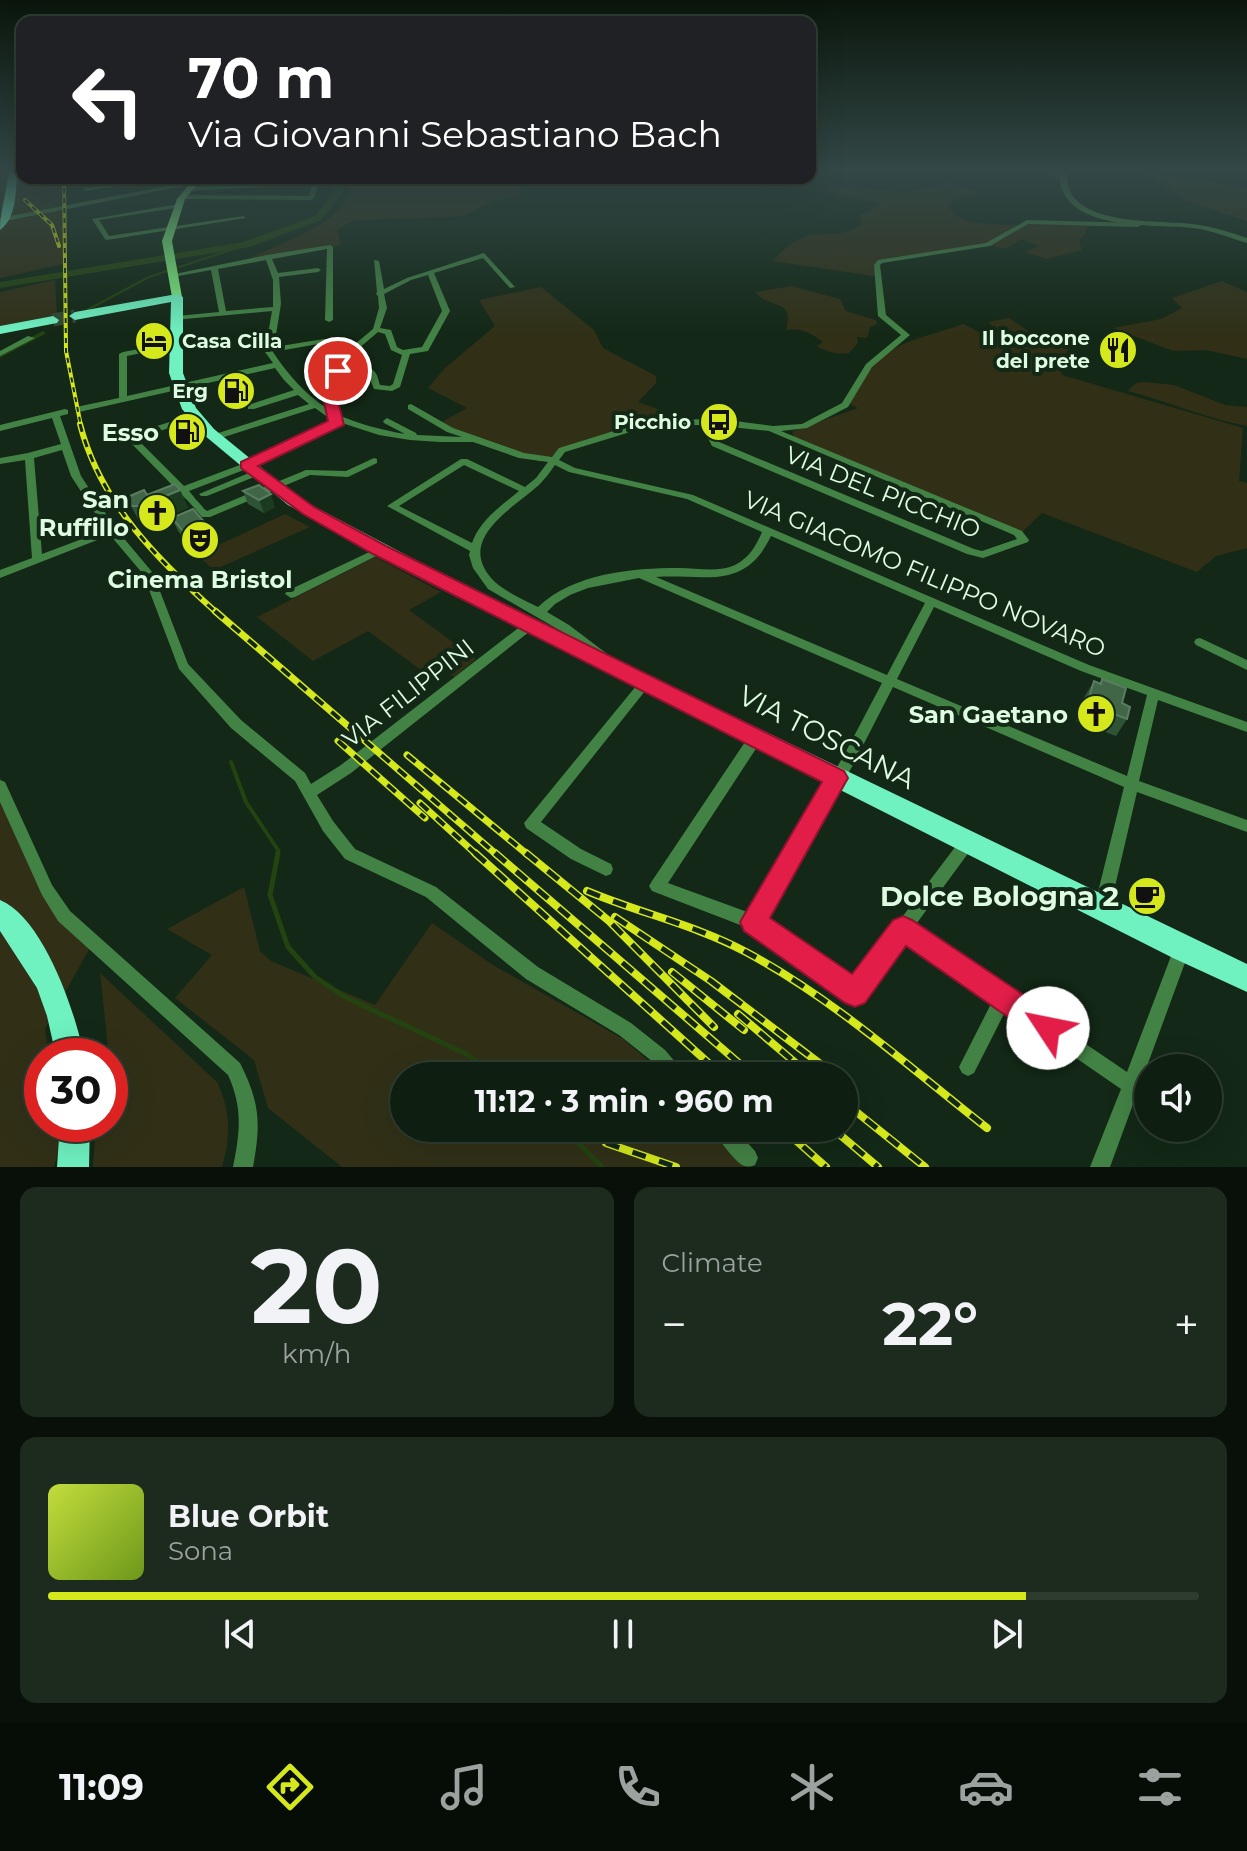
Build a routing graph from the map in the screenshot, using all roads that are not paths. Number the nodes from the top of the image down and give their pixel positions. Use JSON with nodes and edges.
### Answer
{"nodes":[{"id":1,"x":100,"y":224,"type":"edge"},
{"id":2,"x":193,"y":224,"type":"edge"},
{"id":3,"x":1022,"y":224,"type":"edge"},
{"id":4,"x":1118,"y":224,"type":"edge"},
{"id":5,"x":1138,"y":225,"type":"joint"},
{"id":6,"x":173,"y":227,"type":"junction"},
{"id":7,"x":1247,"y":241,"type":"edge"},
{"id":8,"x":267,"y":257,"type":"junction"},
{"id":9,"x":376,"y":261,"type":"dead end"},
{"id":10,"x":214,"y":267,"type":"junction"},
{"id":11,"x":318,"y":270,"type":"dead end"},
{"id":12,"x":430,"y":272,"type":"junction"},
{"id":13,"x":173,"y":274,"type":"junction"},
{"id":14,"x":275,"y":275,"type":"junction"},
{"id":15,"x":512,"y":287,"type":"dead end"},
{"id":16,"x":379,"y":294,"type":"junction"},
{"id":17,"x":177,"y":297,"type":"junction"},
{"id":18,"x":275,"y":309,"type":"junction"},
{"id":19,"x":223,"y":314,"type":"junction"},
{"id":20,"x":75,"y":316,"type":"tunnel mouth"},
{"id":21,"x":177,"y":318,"type":"junction"},
{"id":22,"x":53,"y":320,"type":"tunnel mouth"},
{"id":23,"x":329,"y":320,"type":"dead end"},
{"id":24,"x":0,"y":330,"type":"edge"},
{"id":25,"x":376,"y":330,"type":"junction"},
{"id":26,"x":31,"y":338,"type":"dead end"},
{"id":27,"x":324,"y":341,"type":"dead end"},
{"id":28,"x":176,"y":344,"type":"junction"},
{"id":29,"x":269,"y":350,"type":"junction"},
{"id":30,"x":0,"y":354,"type":"edge"},
{"id":31,"x":406,"y":354,"type":"junction"},
{"id":32,"x":276,"y":365,"type":"junction"},
{"id":33,"x":334,"y":382,"type":"junction"},
{"id":34,"x":179,"y":387,"type":"junction"},
{"id":35,"x":301,"y":391,"type":"junction"},
{"id":36,"x":123,"y":399,"type":"junction"},
{"id":37,"x":315,"y":405,"type":"junction"},
{"id":38,"x":251,"y":407,"type":"dead end"},
{"id":39,"x":411,"y":407,"type":"dead end"},
{"id":40,"x":79,"y":409,"type":"dead end"},
{"id":41,"x":195,"y":417,"type":"junction"},
{"id":42,"x":336,"y":420,"type":"junction"},
{"id":43,"x":387,"y":421,"type":"dead end"},
{"id":44,"x":704,"y":422,"type":"junction"},
{"id":45,"x":369,"y":423,"type":"dead end"},
{"id":46,"x":0,"y":428,"type":"edge"},
{"id":47,"x":769,"y":428,"type":"junction"},
{"id":48,"x":385,"y":434,"type":"junction"},
{"id":49,"x":215,"y":437,"type":"junction"},
{"id":50,"x":417,"y":437,"type":"junction"},
{"id":51,"x":476,"y":440,"type":"junction"},
{"id":52,"x":65,"y":446,"type":"junction"},
{"id":53,"x":32,"y":455,"type":"junction"},
{"id":54,"x":552,"y":460,"type":"junction"},
{"id":55,"x":0,"y":461,"type":"edge"},
{"id":56,"x":374,"y":461,"type":"dead end"},
{"id":57,"x":251,"y":469,"type":"junction"},
{"id":58,"x":584,"y":473,"type":"junction"},
{"id":59,"x":539,"y":480,"type":"junction"},
{"id":60,"x":272,"y":486,"type":"junction"},
{"id":61,"x":526,"y":491,"type":"junction"},
{"id":62,"x":204,"y":494,"type":"joint"},
{"id":63,"x":188,"y":495,"type":"junction"},
{"id":64,"x":158,"y":500,"type":"edge"},
{"id":65,"x":200,"y":509,"type":"joint"},
{"id":66,"x":768,"y":530,"type":"junction"},
{"id":67,"x":115,"y":534,"type":"junction"},
{"id":68,"x":475,"y":549,"type":"junction"},
{"id":69,"x":380,"y":550,"type":"junction"},
{"id":70,"x":37,"y":560,"type":"junction"},
{"id":71,"x":0,"y":574,"type":"edge"},
{"id":72,"x":642,"y":575,"type":"junction"},
{"id":73,"x":291,"y":594,"type":"dead end"},
{"id":74,"x":931,"y":602,"type":"junction"},
{"id":75,"x":534,"y":619,"type":"junction"},
{"id":76,"x":1200,"y":642,"type":"dead end"},
{"id":77,"x":1247,"y":665,"type":"edge"},
{"id":78,"x":890,"y":682,"type":"junction"},
{"id":79,"x":645,"y":683,"type":"junction"},
{"id":80,"x":1153,"y":695,"type":"junction"},
{"id":81,"x":1247,"y":727,"type":"edge"},
{"id":82,"x":756,"y":737,"type":"junction"},
{"id":83,"x":836,"y":778,"type":"junction"},
{"id":84,"x":1133,"y":785,"type":"junction"},
{"id":85,"x":0,"y":786,"type":"edge"},
{"id":86,"x":310,"y":792,"type":"junction"},
{"id":87,"x":1247,"y":826,"type":"edge"},
{"id":88,"x":967,"y":843,"type":"junction"},
{"id":89,"x":606,"y":869,"type":"dead end"},
{"id":90,"x":1101,"y":909,"type":"junction"},
{"id":91,"x":0,"y":912,"type":"edge"},
{"id":92,"x":753,"y":922,"type":"junction"},
{"id":93,"x":903,"y":929,"type":"junction"},
{"id":94,"x":1182,"y":949,"type":"junction"},
{"id":95,"x":1247,"y":978,"type":"edge"},
{"id":96,"x":1003,"y":998,"type":"junction"},
{"id":97,"x":67,"y":1038,"type":"edge"},
{"id":98,"x":664,"y":1062,"type":"edge"},
{"id":99,"x":968,"y":1067,"type":"dead end"},
{"id":100,"x":1131,"y":1085,"type":"junction"},
{"id":101,"x":74,"y":1142,"type":"edge"},
{"id":102,"x":734,"y":1142,"type":"edge"},
{"id":103,"x":748,"y":1158,"type":"dead end"},
{"id":104,"x":73,"y":1167,"type":"edge"},
{"id":105,"x":243,"y":1167,"type":"edge"},
{"id":106,"x":1100,"y":1167,"type":"edge"}],
"edges":[{"from":1,"to":6,"type":"street"},
{"from":2,"to":6,"type":"street"},
{"from":3,"to":47,"type":"street"},
{"from":4,"to":5,"type":"street"},
{"from":5,"to":7,"type":"street"},
{"from":6,"to":13,"type":"main road","name":"VIA TOSCANA"},
{"from":8,"to":10,"type":"street"},
{"from":8,"to":14,"type":"street"},
{"from":8,"to":23,"type":"street"},
{"from":9,"to":16,"type":"street"},
{"from":10,"to":13,"type":"street"},
{"from":10,"to":19,"type":"street"},
{"from":11,"to":14,"type":"street"},
{"from":12,"to":15,"type":"street"},
{"from":12,"to":16,"type":"street"},
{"from":12,"to":31,"type":"street"},
{"from":13,"to":17,"type":"main road","name":"VIA TOSCANA"},
{"from":14,"to":18,"type":"street"},
{"from":16,"to":25,"type":"street"},
{"from":17,"to":20,"type":"main road"},
{"from":17,"to":21,"type":"main road","name":"VIA TOSCANA"},
{"from":18,"to":19,"type":"street"},
{"from":18,"to":29,"type":"street"},
{"from":19,"to":21,"type":"street"},
{"from":21,"to":28,"type":"main road","name":"VIA TOSCANA"},
{"from":22,"to":24,"type":"main road"},
{"from":25,"to":31,"type":"street"},
{"from":25,"to":33,"type":"street"},
{"from":26,"to":30,"type":"street"},
{"from":27,"to":29,"type":"street"},
{"from":28,"to":34,"type":"main road","name":"VIA TOSCANA"},
{"from":28,"to":36,"type":"street"},
{"from":29,"to":32,"type":"street"},
{"from":31,"to":33,"type":"street"},
{"from":32,"to":34,"type":"street"},
{"from":32,"to":35,"type":"street"},
{"from":33,"to":42,"type":"street"},
{"from":34,"to":36,"type":"street"},
{"from":34,"to":41,"type":"main road","name":"VIA TOSCANA"},
{"from":35,"to":37,"type":"street"},
{"from":35,"to":38,"type":"street"},
{"from":36,"to":40,"type":"street"},
{"from":37,"to":42,"type":"street"},
{"from":37,"to":49,"type":"street"},
{"from":39,"to":51,"type":"street"},
{"from":41,"to":49,"type":"main road","name":"VIA TOSCANA"},
{"from":41,"to":63,"type":"street"},
{"from":42,"to":48,"type":"street"},
{"from":42,"to":57,"type":"street"},
{"from":43,"to":50,"type":"street"},
{"from":44,"to":47,"type":"street"},
{"from":44,"to":47,"type":"street","name":"VIA DEL PICCHIO"},
{"from":44,"to":54,"type":"street"},
{"from":45,"to":48,"type":"street"},
{"from":46,"to":52,"type":"street"},
{"from":48,"to":50,"type":"street"},
{"from":49,"to":57,"type":"main road","name":"VIA TOSCANA"},
{"from":50,"to":51,"type":"street"},
{"from":51,"to":54,"type":"street","name":"VIA GIACOMO FILIPPO NOVARO"},
{"from":52,"to":53,"type":"street"},
{"from":52,"to":67,"type":"street"},
{"from":53,"to":55,"type":"street"},
{"from":53,"to":70,"type":"street"},
{"from":54,"to":58,"type":"street","name":"VIA GIACOMO FILIPPO NOVARO"},
{"from":54,"to":59,"type":"street"},
{"from":56,"to":60,"type":"street"},
{"from":57,"to":60,"type":"main road","name":"VIA TOSCANA"},
{"from":57,"to":62,"type":"street"},
{"from":57,"to":63,"type":"street"},
{"from":58,"to":59,"type":"street","name":"VIA GIACOMO FILIPPO NOVARO"},
{"from":58,"to":66,"type":"street","name":"VIA GIACOMO FILIPPO NOVARO"},
{"from":59,"to":61,"type":"street"},
{"from":60,"to":65,"type":"street"},
{"from":60,"to":69,"type":"main road","name":"VIA TOSCANA"},
{"from":61,"to":68,"type":"street"},
{"from":61,"to":68,"type":"street"},
{"from":62,"to":63,"type":"street"},
{"from":63,"to":64,"type":"street"},
{"from":63,"to":65,"type":"street"},
{"from":66,"to":72,"type":"street","name":"VIA FILIPPINI"},
{"from":66,"to":74,"type":"street","name":"VIA GIACOMO FILIPPO NOVARO"},
{"from":67,"to":70,"type":"street"},
{"from":67,"to":86,"type":"street"},
{"from":68,"to":75,"type":"street"},
{"from":69,"to":73,"type":"street"},
{"from":69,"to":75,"type":"main road","name":"VIA TOSCANA"},
{"from":70,"to":71,"type":"street"},
{"from":72,"to":75,"type":"street","name":"VIA FILIPPINI"},
{"from":72,"to":78,"type":"street"},
{"from":74,"to":78,"type":"street"},
{"from":74,"to":80,"type":"street","name":"VIA GIACOMO FILIPPO NOVARO"},
{"from":75,"to":79,"type":"main road","name":"VIA TOSCANA"},
{"from":75,"to":86,"type":"street","name":"VIA FILIPPINI"},
{"from":76,"to":77,"type":"street"},
{"from":78,"to":83,"type":"street"},
{"from":78,"to":84,"type":"street"},
{"from":79,"to":82,"type":"main road","name":"VIA TOSCANA"},
{"from":79,"to":89,"type":"street"},
{"from":80,"to":81,"type":"street","name":"VIA GIACOMO FILIPPO NOVARO"},
{"from":80,"to":84,"type":"street"},
{"from":82,"to":83,"type":"main road","name":"VIA TOSCANA"},
{"from":82,"to":92,"type":"street"},
{"from":83,"to":88,"type":"main road","name":"VIA TOSCANA"},
{"from":83,"to":92,"type":"street"},
{"from":84,"to":87,"type":"street"},
{"from":84,"to":90,"type":"street"},
{"from":85,"to":105,"type":"street"},
{"from":86,"to":98,"type":"street"},
{"from":88,"to":90,"type":"main road","name":"VIA TOSCANA"},
{"from":88,"to":93,"type":"street"},
{"from":90,"to":94,"type":"main road","name":"VIA TOSCANA"},
{"from":91,"to":97,"type":"main road"},
{"from":92,"to":93,"type":"street"},
{"from":93,"to":96,"type":"street"},
{"from":94,"to":95,"type":"main road","name":"VIA TOSCANA"},
{"from":94,"to":100,"type":"street"},
{"from":96,"to":99,"type":"street"},
{"from":96,"to":100,"type":"street"},
{"from":100,"to":106,"type":"street"},
{"from":101,"to":104,"type":"main road"},
{"from":102,"to":103,"type":"street"}]}
